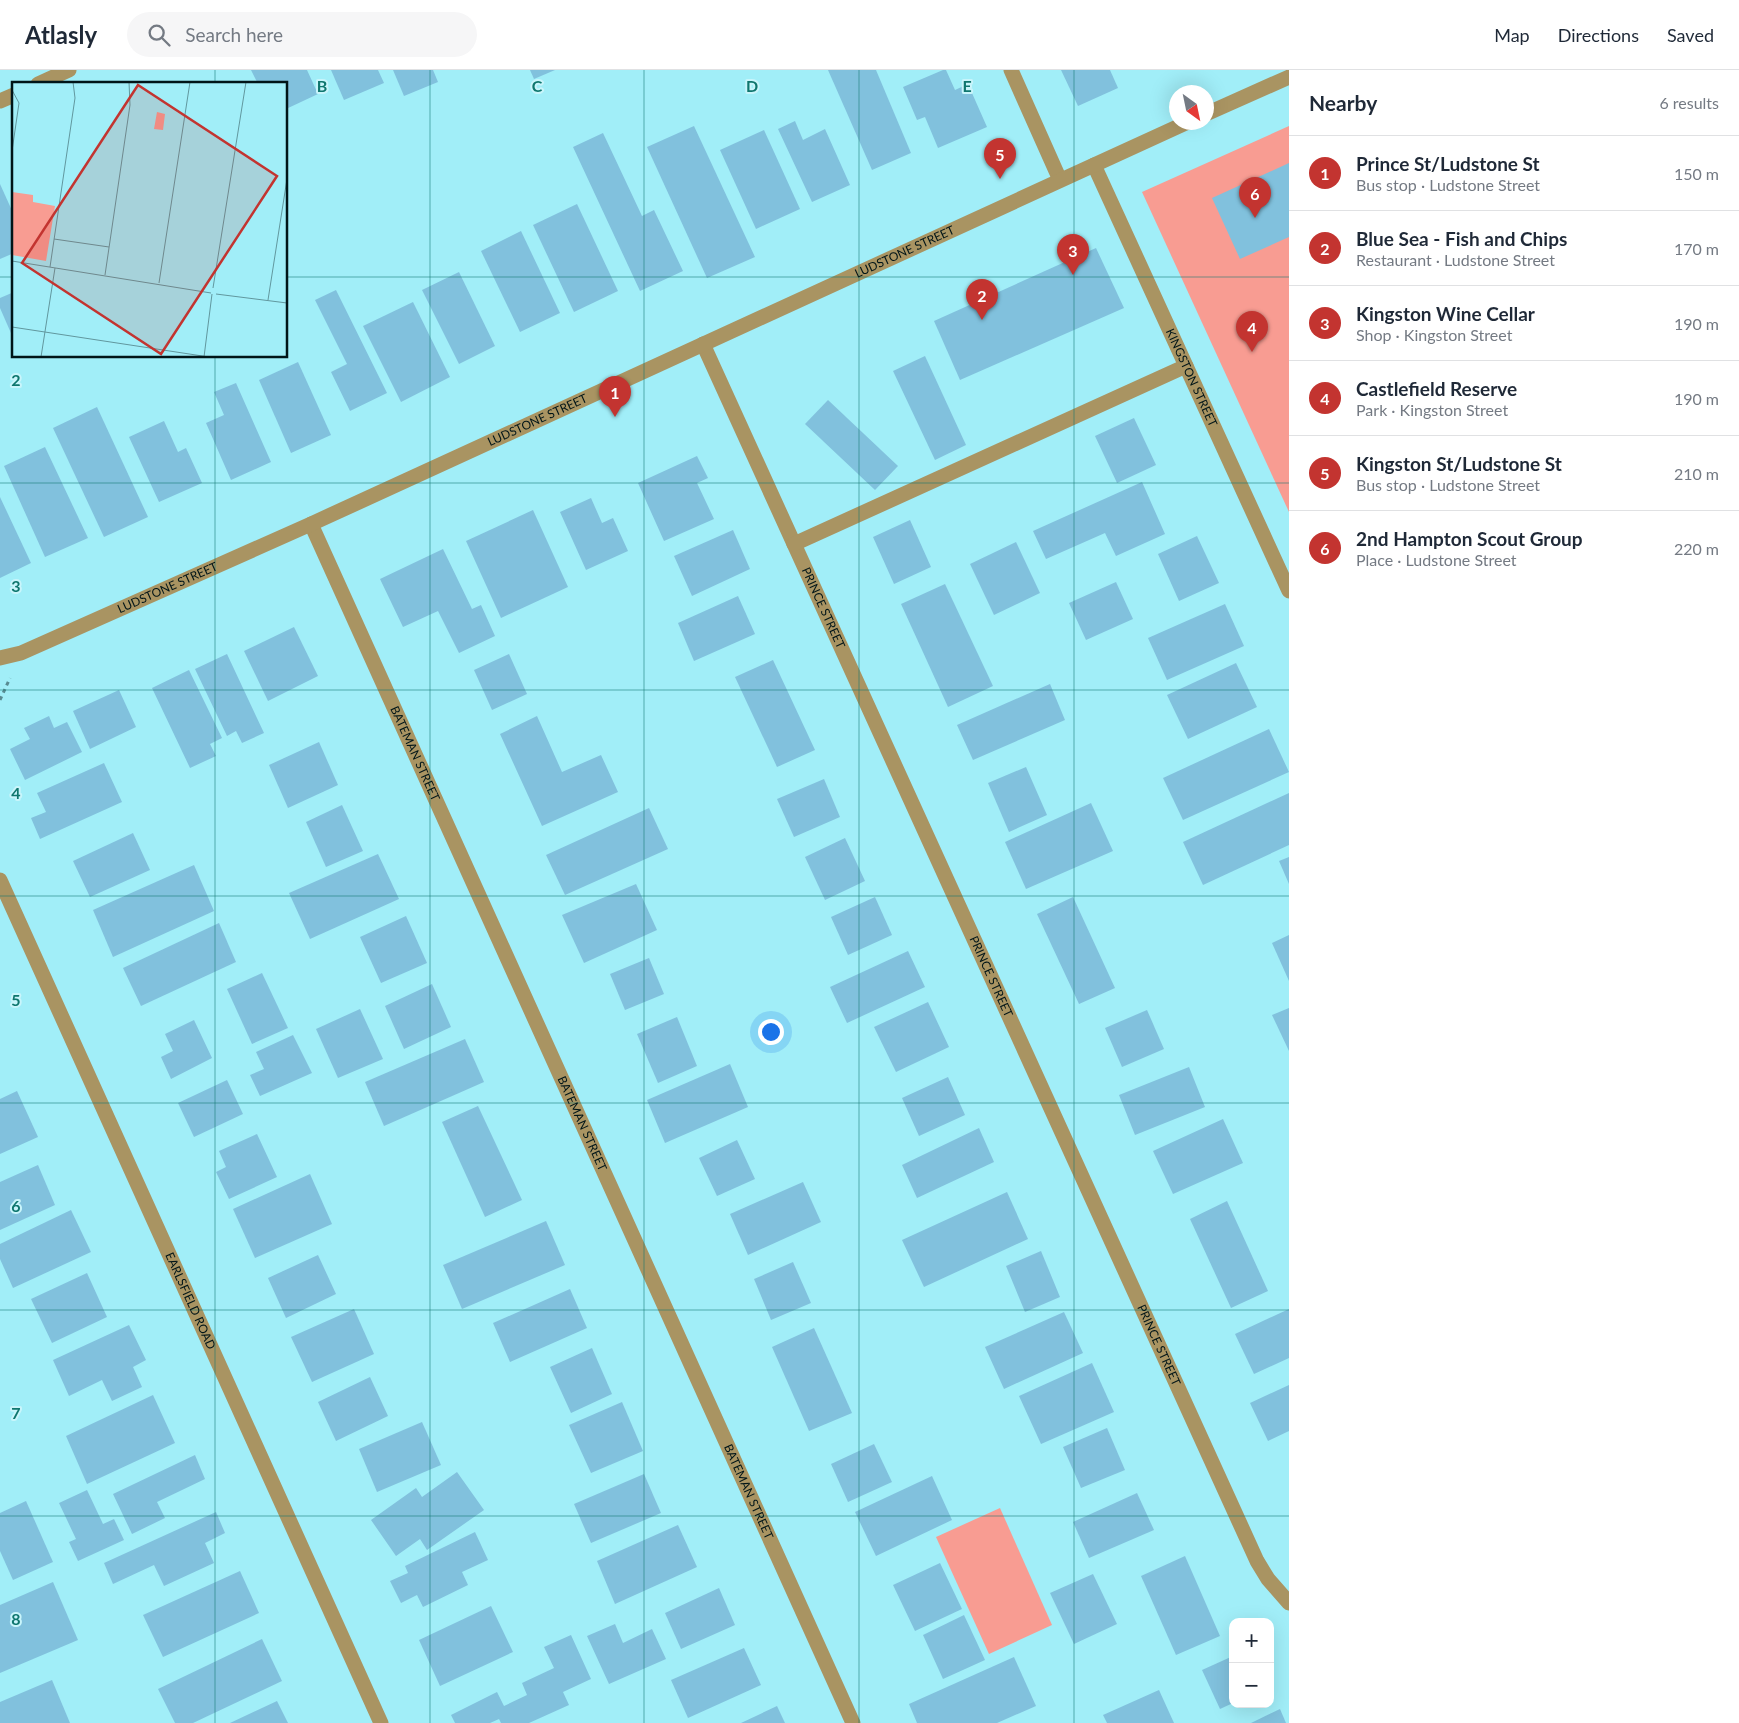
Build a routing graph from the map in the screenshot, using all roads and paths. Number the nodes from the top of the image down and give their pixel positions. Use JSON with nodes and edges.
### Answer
{"nodes":[{"id":1,"x":69,"y":70,"type":"edge"},
{"id":2,"x":1011,"y":70,"type":"edge"},
{"id":3,"x":1289,"y":77,"type":"edge"},
{"id":4,"x":42,"y":82,"type":"edge"},
{"id":5,"x":12,"y":96,"type":"edge"},
{"id":6,"x":0,"y":101,"type":"edge"},
{"id":7,"x":1214,"y":110,"type":"edge"},
{"id":8,"x":1171,"y":130,"type":"edge"},
{"id":9,"x":1094,"y":165,"type":"junction"},
{"id":10,"x":1060,"y":180,"type":"junction"},
{"id":11,"x":703,"y":344,"type":"junction"},
{"id":12,"x":1186,"y":366,"type":"junction"},
{"id":13,"x":311,"y":524,"type":"junction"},
{"id":14,"x":794,"y":544,"type":"junction"},
{"id":15,"x":1289,"y":591,"type":"edge"},
{"id":16,"x":22,"y":653,"type":"junction"},
{"id":17,"x":0,"y":658,"type":"edge"},
{"id":18,"x":0,"y":670,"type":"edge"},
{"id":19,"x":0,"y":880,"type":"edge"},
{"id":20,"x":1289,"y":1603,"type":"edge"},
{"id":21,"x":381,"y":1723,"type":"edge"},
{"id":22,"x":853,"y":1723,"type":"edge"}],
"edges":[{"from":1,"to":4,"type":"street"},
{"from":2,"to":10,"type":"street"},
{"from":3,"to":7,"type":"street"},
{"from":5,"to":6,"type":"street"},
{"from":8,"to":9,"type":"street","name":"LUDSTONE STREET"},
{"from":9,"to":10,"type":"street","name":"LUDSTONE STREET"},
{"from":9,"to":12,"type":"street","name":"KINGSTON STREET"},
{"from":10,"to":11,"type":"street","name":"LUDSTONE STREET"},
{"from":11,"to":13,"type":"street","name":"LUDSTONE STREET"},
{"from":11,"to":14,"type":"street","name":"PRINCE STREET"},
{"from":12,"to":14,"type":"street"},
{"from":12,"to":15,"type":"street","name":"KINGSTON STREET"},
{"from":13,"to":16,"type":"street","name":"LUDSTONE STREET"},
{"from":13,"to":22,"type":"street","name":"BATEMAN STREET"},
{"from":14,"to":20,"type":"street","name":"PRINCE STREET"},
{"from":16,"to":17,"type":"street","name":"LUDSTONE STREET"},
{"from":16,"to":18,"type":"street","name":"LUDSTONE STREET"},
{"from":19,"to":21,"type":"street","name":"EARLSFIELD ROAD"}]}
